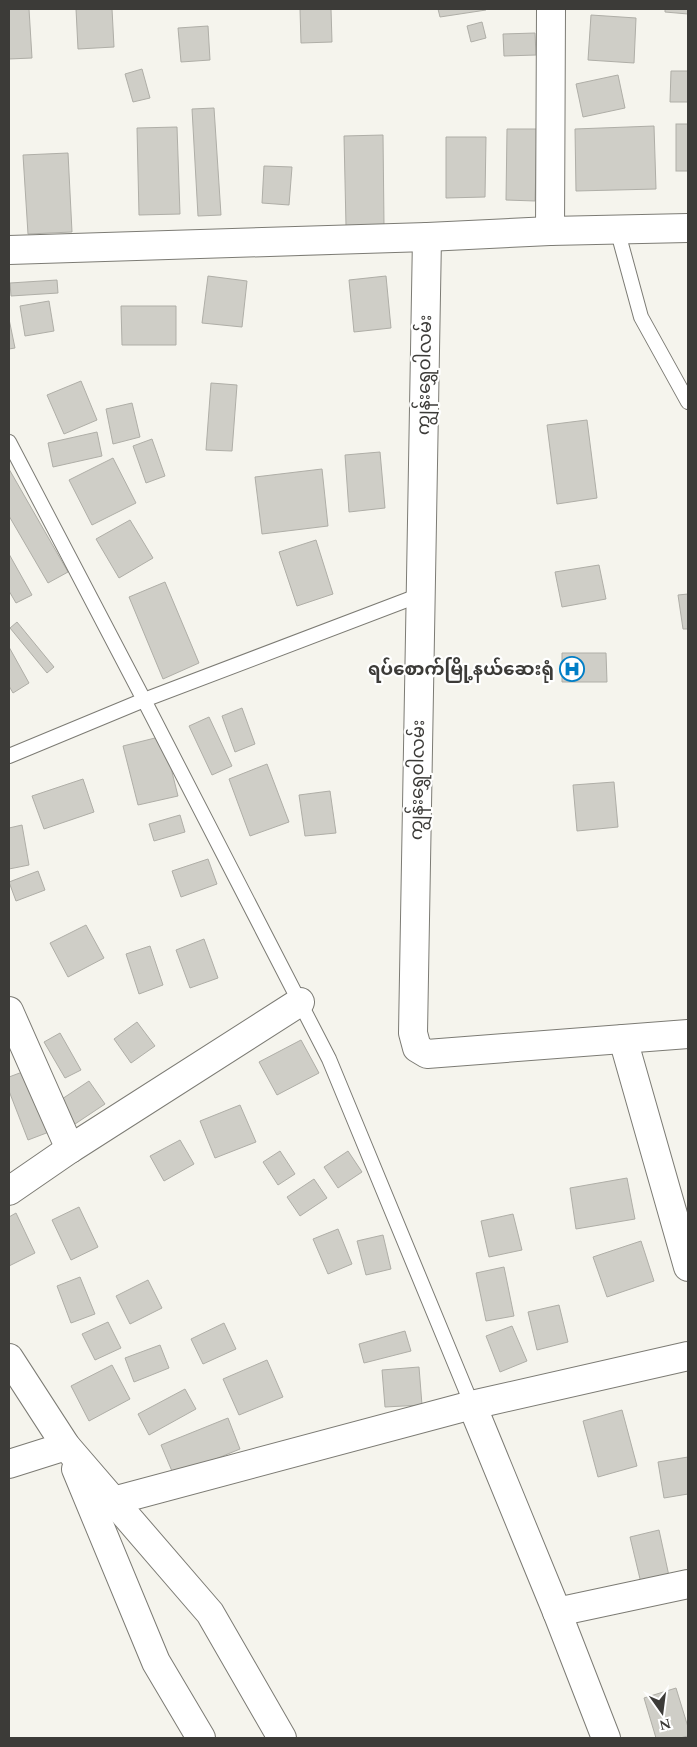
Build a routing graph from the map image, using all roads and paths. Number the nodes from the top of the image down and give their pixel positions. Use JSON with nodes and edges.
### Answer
{"nodes":[{"id":1,"x":551,"y":9,"type":"edge"},
{"id":2,"x":688,"y":228,"type":"edge"},
{"id":3,"x":550,"y":230,"type":"junction"},
{"id":4,"x":617,"y":230,"type":"junction"},
{"id":5,"x":427,"y":237,"type":"junction"},
{"id":6,"x":9,"y":250,"type":"edge"},
{"id":7,"x":688,"y":402,"type":"edge"},
{"id":8,"x":9,"y":442,"type":"edge"},
{"id":9,"x":420,"y":595,"type":"junction"},
{"id":10,"x":144,"y":700,"type":"junction"},
{"id":11,"x":9,"y":756,"type":"edge"},
{"id":12,"x":300,"y":1002,"type":"junction"},
{"id":13,"x":9,"y":1011,"type":"edge"},
{"id":14,"x":688,"y":1034,"type":"edge"},
{"id":15,"x":623,"y":1039,"type":"junction"},
{"id":16,"x":70,"y":1149,"type":"junction"},
{"id":17,"x":9,"y":1191,"type":"edge"},
{"id":18,"x":688,"y":1267,"type":"edge"},
{"id":19,"x":688,"y":1356,"type":"edge"},
{"id":20,"x":9,"y":1358,"type":"edge"},
{"id":21,"x":472,"y":1406,"type":"junction"},
{"id":22,"x":66,"y":1446,"type":"junction"},
{"id":23,"x":9,"y":1464,"type":"edge"},
{"id":24,"x":113,"y":1501,"type":"junction"},
{"id":25,"x":688,"y":1584,"type":"edge"},
{"id":26,"x":557,"y":1612,"type":"junction"},
{"id":27,"x":201,"y":1738,"type":"edge"},
{"id":28,"x":282,"y":1738,"type":"edge"},
{"id":29,"x":606,"y":1738,"type":"edge"}],
"edges":[{"from":1,"to":3,"type":"main road"},
{"from":2,"to":4,"type":"main road"},
{"from":3,"to":4,"type":"main road"},
{"from":3,"to":5,"type":"main road"},
{"from":4,"to":7,"type":"lane"},
{"from":5,"to":6,"type":"main road"},
{"from":5,"to":9,"type":"main road","name":"ကျွန်းရွှေဝါလမ်း"},
{"from":8,"to":10,"type":"lane"},
{"from":9,"to":10,"type":"lane"},
{"from":9,"to":15,"type":"main road","name":"ကျွန်းရွှေဝါလမ်း"},
{"from":10,"to":11,"type":"lane"},
{"from":10,"to":12,"type":"lane"},
{"from":12,"to":16,"type":"main road"},
{"from":12,"to":21,"type":"lane"},
{"from":13,"to":16,"type":"main road"},
{"from":14,"to":15,"type":"main road","name":"ကျွန်းရွှေဝါလမ်း"},
{"from":15,"to":18,"type":"main road"},
{"from":16,"to":17,"type":"main road"},
{"from":19,"to":21,"type":"main road"},
{"from":20,"to":22,"type":"main road"},
{"from":21,"to":24,"type":"main road"},
{"from":21,"to":26,"type":"main road"},
{"from":22,"to":23,"type":"main road"},
{"from":22,"to":24,"type":"main road"},
{"from":22,"to":27,"type":"main road"},
{"from":24,"to":28,"type":"main road"},
{"from":25,"to":26,"type":"main road"},
{"from":26,"to":29,"type":"main road"}]}
